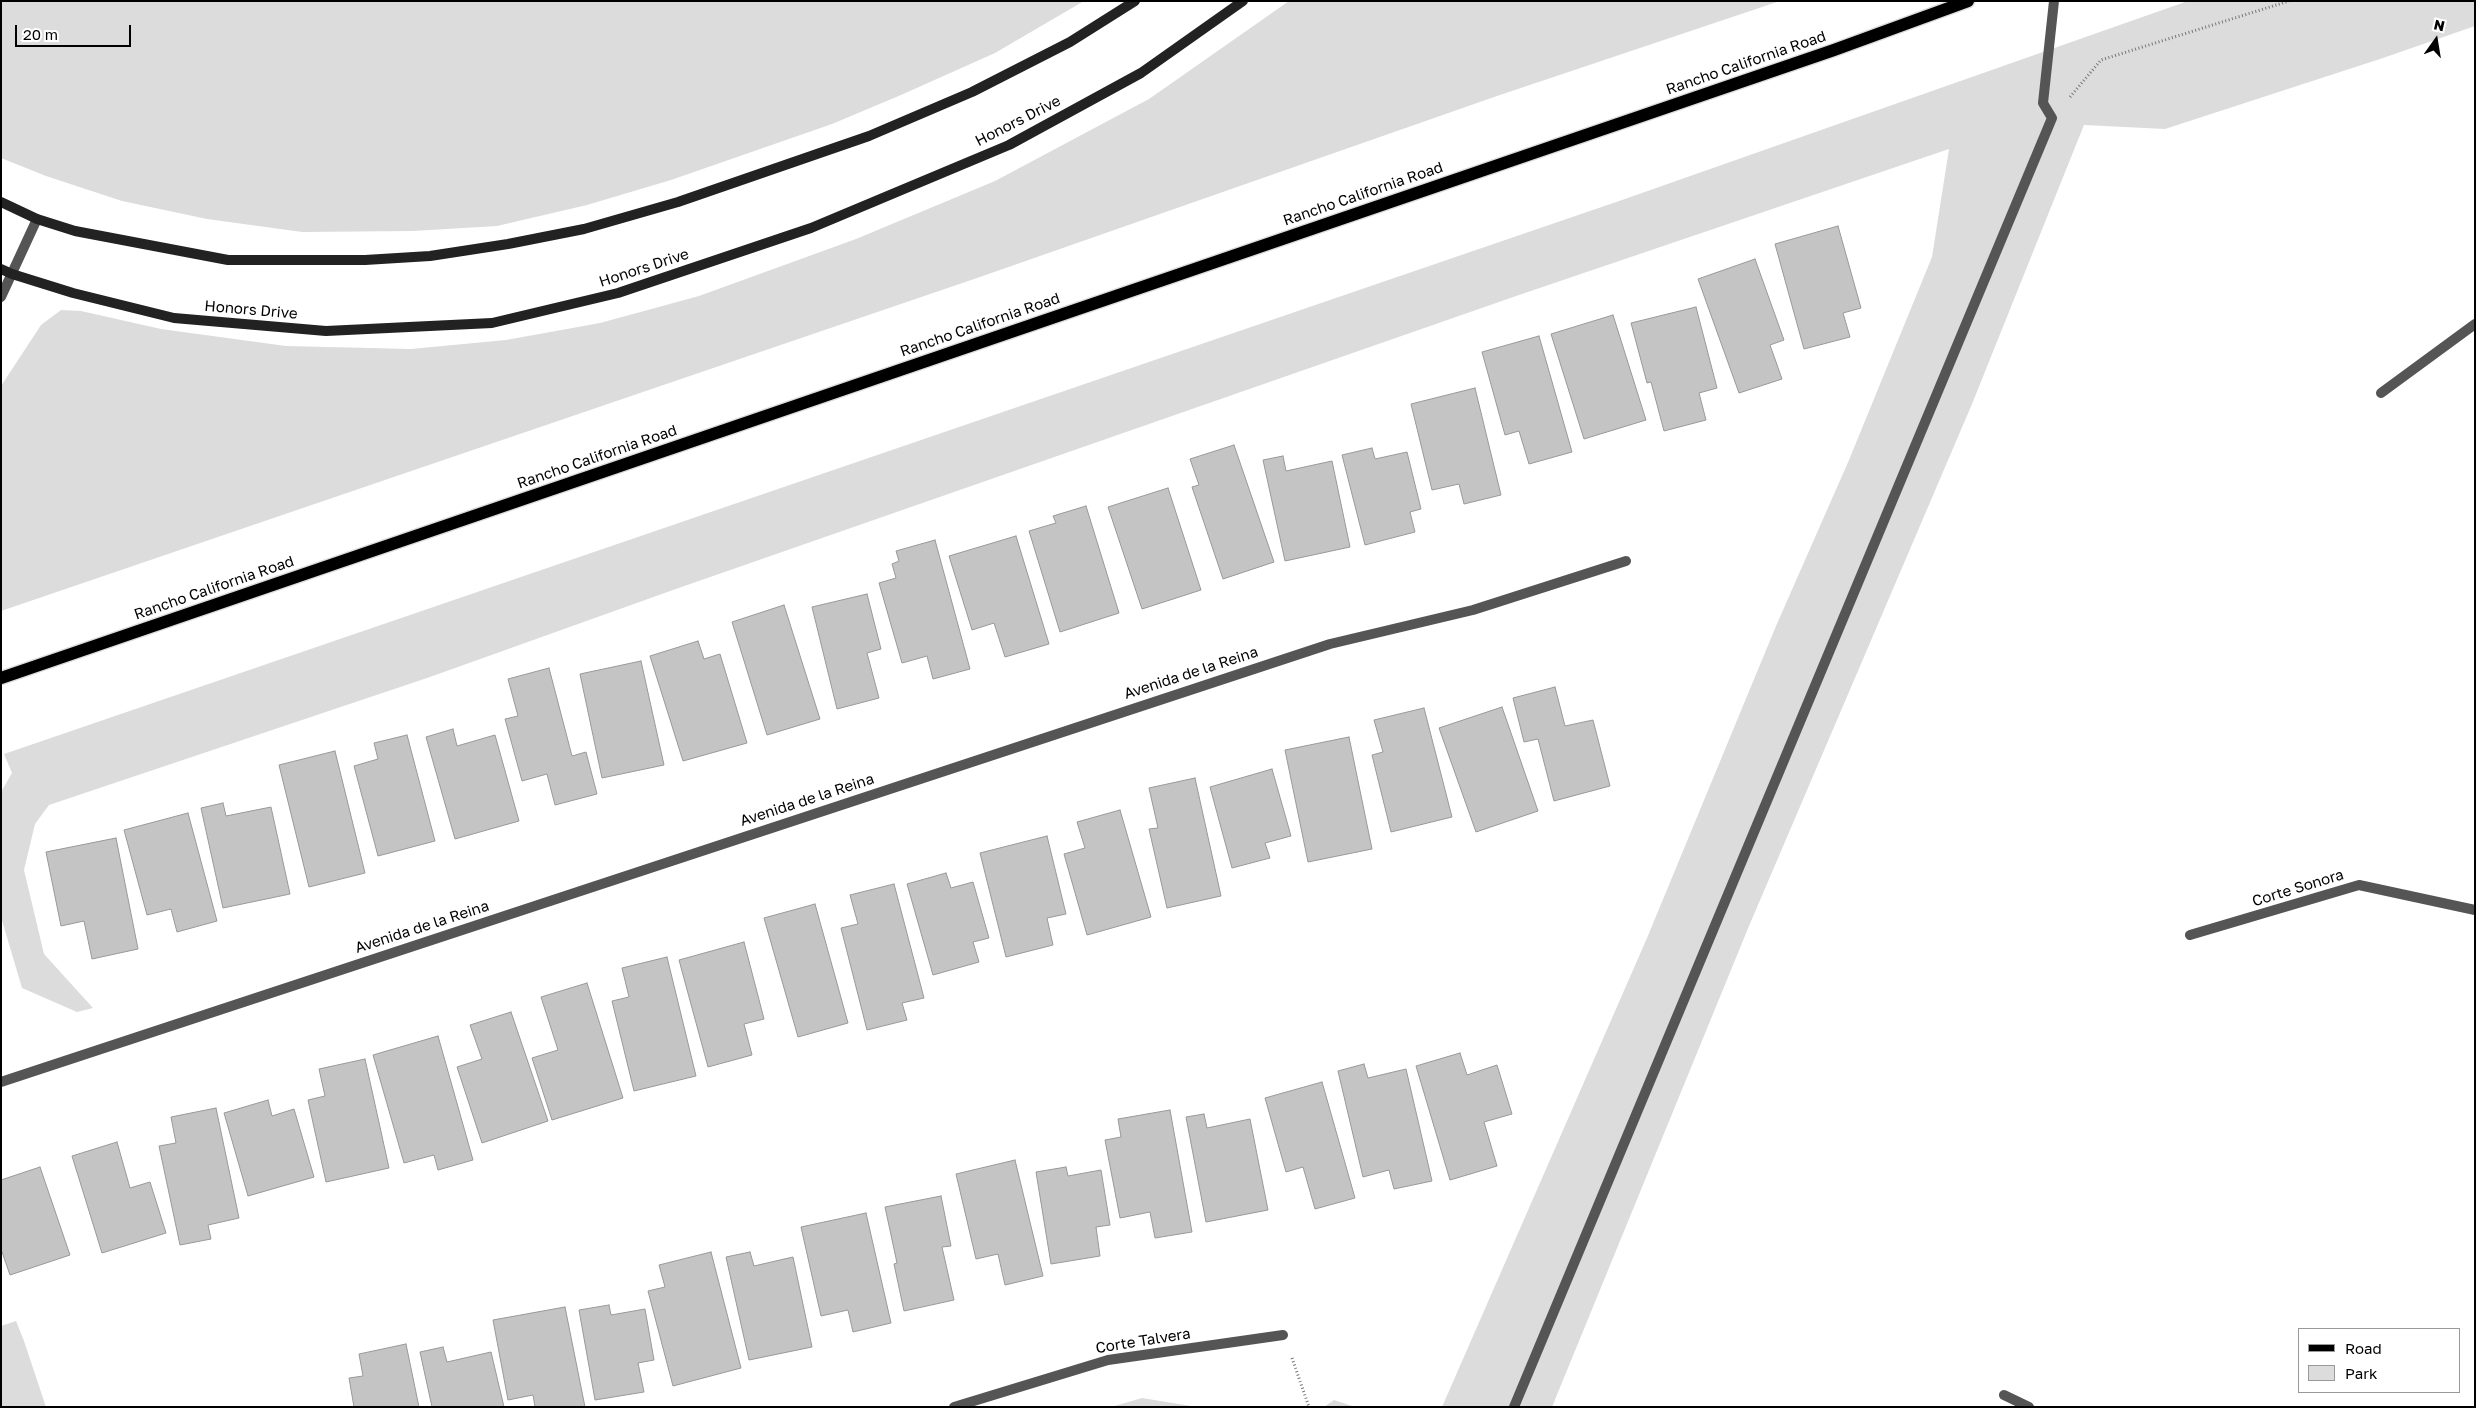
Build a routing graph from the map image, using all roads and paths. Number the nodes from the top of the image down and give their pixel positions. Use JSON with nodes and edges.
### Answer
{"nodes":[{"id":1,"x":1135,"y":1,"type":"edge"},
{"id":2,"x":1243,"y":1,"type":"edge"},
{"id":3,"x":1968,"y":1,"type":"edge"},
{"id":4,"x":2054,"y":1,"type":"edge"},
{"id":5,"x":2289,"y":1,"type":"edge"},
{"id":6,"x":1947,"y":3,"type":"edge"},
{"id":7,"x":2052,"y":118,"type":"junction"},
{"id":8,"x":1,"y":202,"type":"edge"},
{"id":9,"x":36,"y":219,"type":"junction"},
{"id":10,"x":1,"y":269,"type":"edge"},
{"id":11,"x":12,"y":274,"type":"junction"},
{"id":12,"x":1,"y":297,"type":"edge"},
{"id":13,"x":2475,"y":324,"type":"edge"},
{"id":14,"x":2381,"y":393,"type":"dead end"},
{"id":15,"x":1626,"y":561,"type":"dead end"},
{"id":16,"x":1,"y":678,"type":"edge"},
{"id":17,"x":2475,"y":910,"type":"edge"},
{"id":18,"x":2190,"y":936,"type":"dead end"},
{"id":19,"x":1,"y":1082,"type":"edge"},
{"id":20,"x":1283,"y":1336,"type":"joint"},
{"id":21,"x":2004,"y":1395,"type":"dead end"},
{"id":22,"x":954,"y":1407,"type":"edge"},
{"id":23,"x":1309,"y":1407,"type":"edge"},
{"id":24,"x":1514,"y":1407,"type":"edge"},
{"id":25,"x":2029,"y":1407,"type":"edge"}],
"edges":[{"from":1,"to":9,"type":"street"},
{"from":2,"to":11,"type":"street","name":"Honors Drive"},
{"from":3,"to":6,"type":"main road","name":"Rancho California Road"},
{"from":4,"to":7,"type":"street"},
{"from":5,"to":7,"type":"path"},
{"from":6,"to":16,"type":"main road","name":"Rancho California Road"},
{"from":7,"to":24,"type":"street"},
{"from":8,"to":9,"type":"street"},
{"from":9,"to":11,"type":"street"},
{"from":10,"to":11,"type":"street","name":"Honors Drive"},
{"from":11,"to":12,"type":"street"},
{"from":13,"to":14,"type":"street"},
{"from":15,"to":19,"type":"street","name":"Avenida de la Reina"},
{"from":17,"to":18,"type":"street","name":"Corte Sonora"},
{"from":20,"to":22,"type":"street","name":"Corte Talvera"},
{"from":20,"to":23,"type":"path"},
{"from":21,"to":25,"type":"street"}]}
